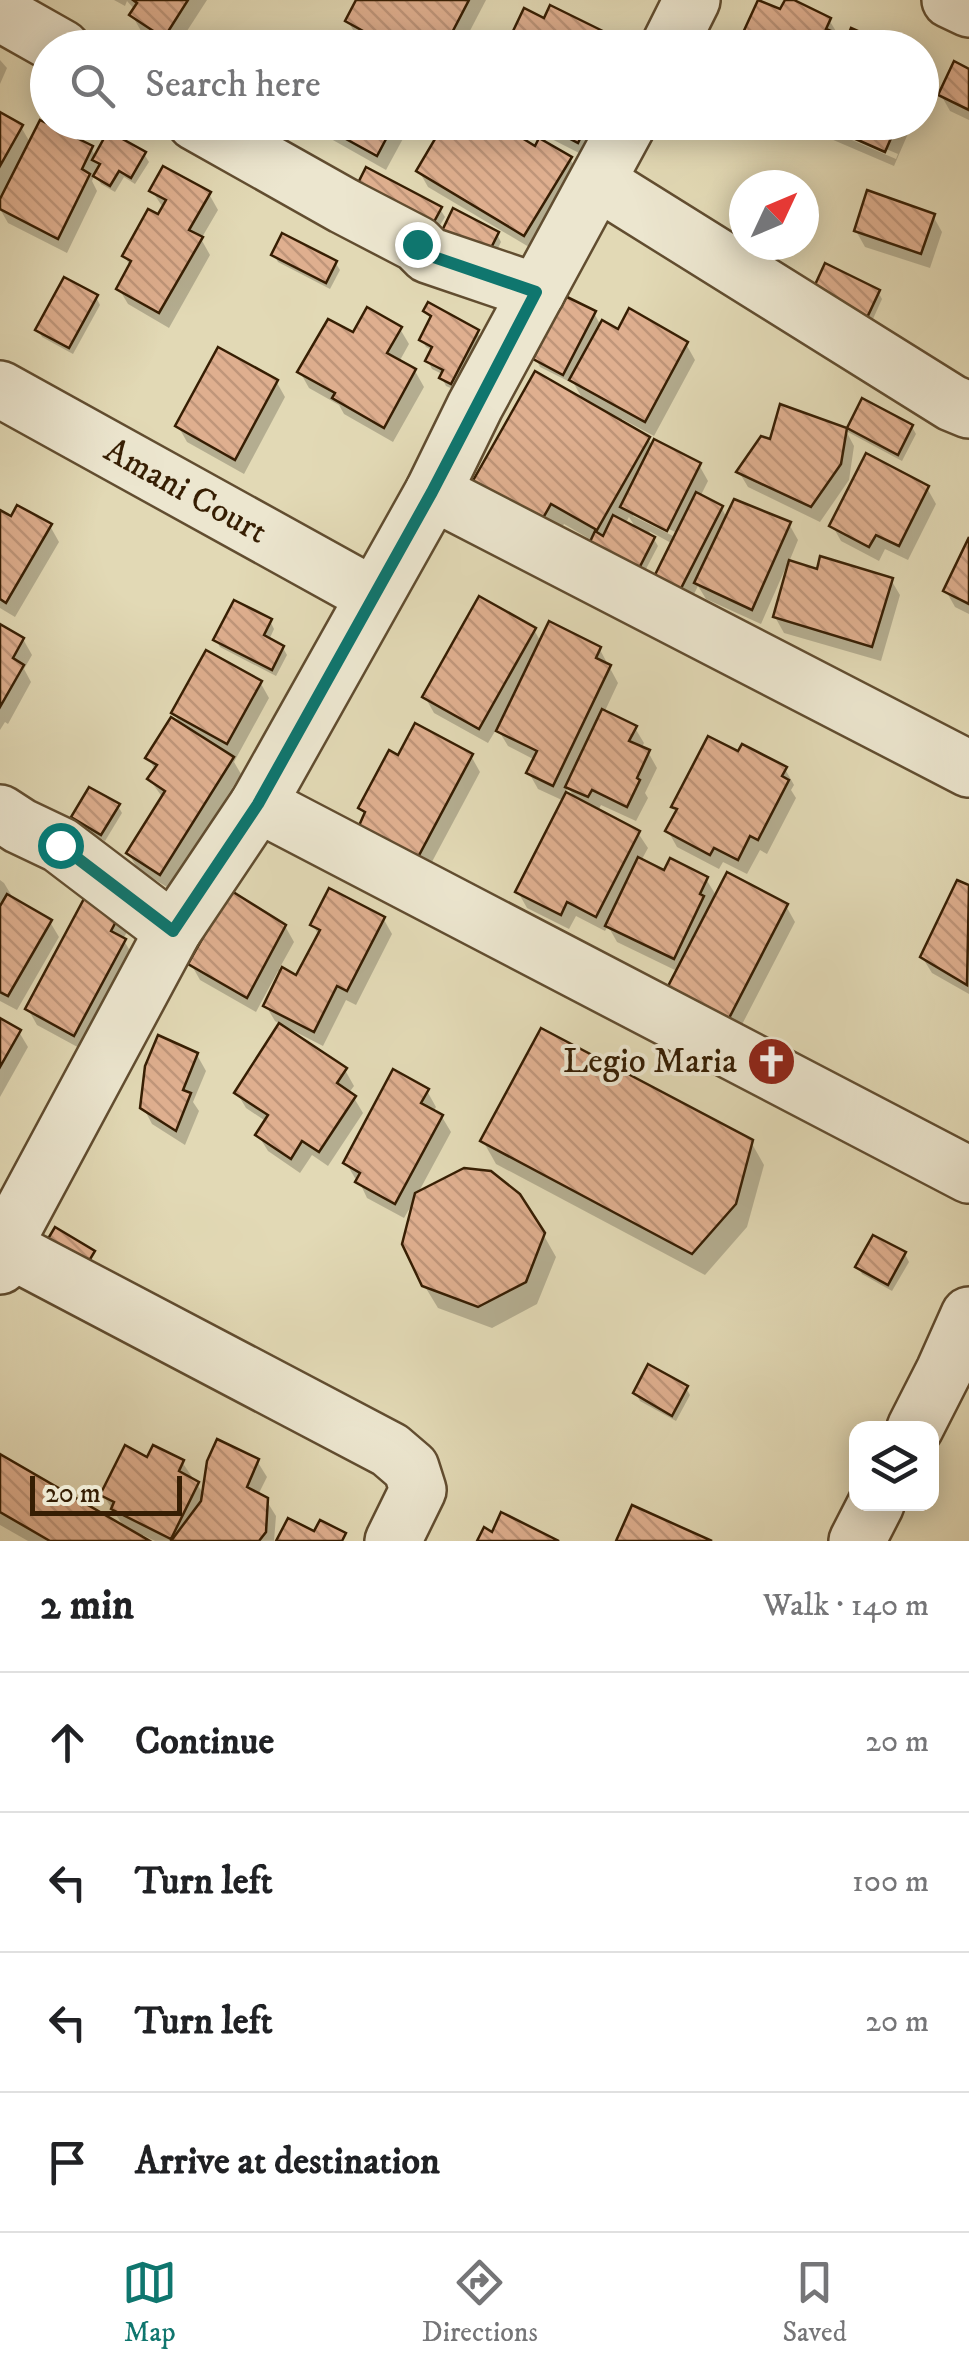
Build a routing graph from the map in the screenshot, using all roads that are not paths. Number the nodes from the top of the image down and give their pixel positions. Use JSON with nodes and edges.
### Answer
{"nodes":[{"id":1,"x":692,"y":0,"type":"edge"},
{"id":2,"x":950,"y":0,"type":"edge"},
{"id":3,"x":969,"y":9,"type":"edge"},
{"id":4,"x":0,"y":13,"type":"edge"},
{"id":5,"x":30,"y":30,"type":"edge"},
{"id":6,"x":677,"y":30,"type":"edge"},
{"id":7,"x":227,"y":140,"type":"edge"},
{"id":8,"x":620,"y":140,"type":"edge"},
{"id":9,"x":598,"y":182,"type":"junction"},
{"id":10,"x":536,"y":292,"type":"junction"},
{"id":11,"x":0,"y":388,"type":"edge"},
{"id":12,"x":969,"y":410,"type":"edge"},
{"id":13,"x":432,"y":492,"type":"junction"},
{"id":14,"x":374,"y":596,"type":"junction"},
{"id":15,"x":969,"y":769,"type":"edge"},
{"id":16,"x":258,"y":804,"type":"junction"},
{"id":17,"x":0,"y":813,"type":"edge"},
{"id":18,"x":173,"y":931,"type":"junction"},
{"id":19,"x":969,"y":1175,"type":"edge"},
{"id":20,"x":5,"y":1241,"type":"edge"},
{"id":21,"x":969,"y":1315,"type":"edge"},
{"id":22,"x":918,"y":1421,"type":"edge"},
{"id":23,"x":872,"y":1511,"type":"edge"},
{"id":24,"x":392,"y":1541,"type":"edge"},
{"id":25,"x":857,"y":1541,"type":"edge"}],
"edges":[{"from":1,"to":6,"type":"street"},
{"from":2,"to":3,"type":"street"},
{"from":4,"to":5,"type":"street"},
{"from":7,"to":10,"type":"street"},
{"from":8,"to":9,"type":"street"},
{"from":9,"to":10,"type":"street"},
{"from":9,"to":12,"type":"street"},
{"from":10,"to":13,"type":"street"},
{"from":11,"to":14,"type":"street","name":"Amani Court"},
{"from":13,"to":14,"type":"street"},
{"from":13,"to":15,"type":"street"},
{"from":14,"to":16,"type":"street"},
{"from":16,"to":18,"type":"street"},
{"from":16,"to":19,"type":"street"},
{"from":17,"to":18,"type":"street"},
{"from":18,"to":20,"type":"street"},
{"from":20,"to":24,"type":"street"},
{"from":21,"to":22,"type":"street"},
{"from":23,"to":25,"type":"street"}]}
